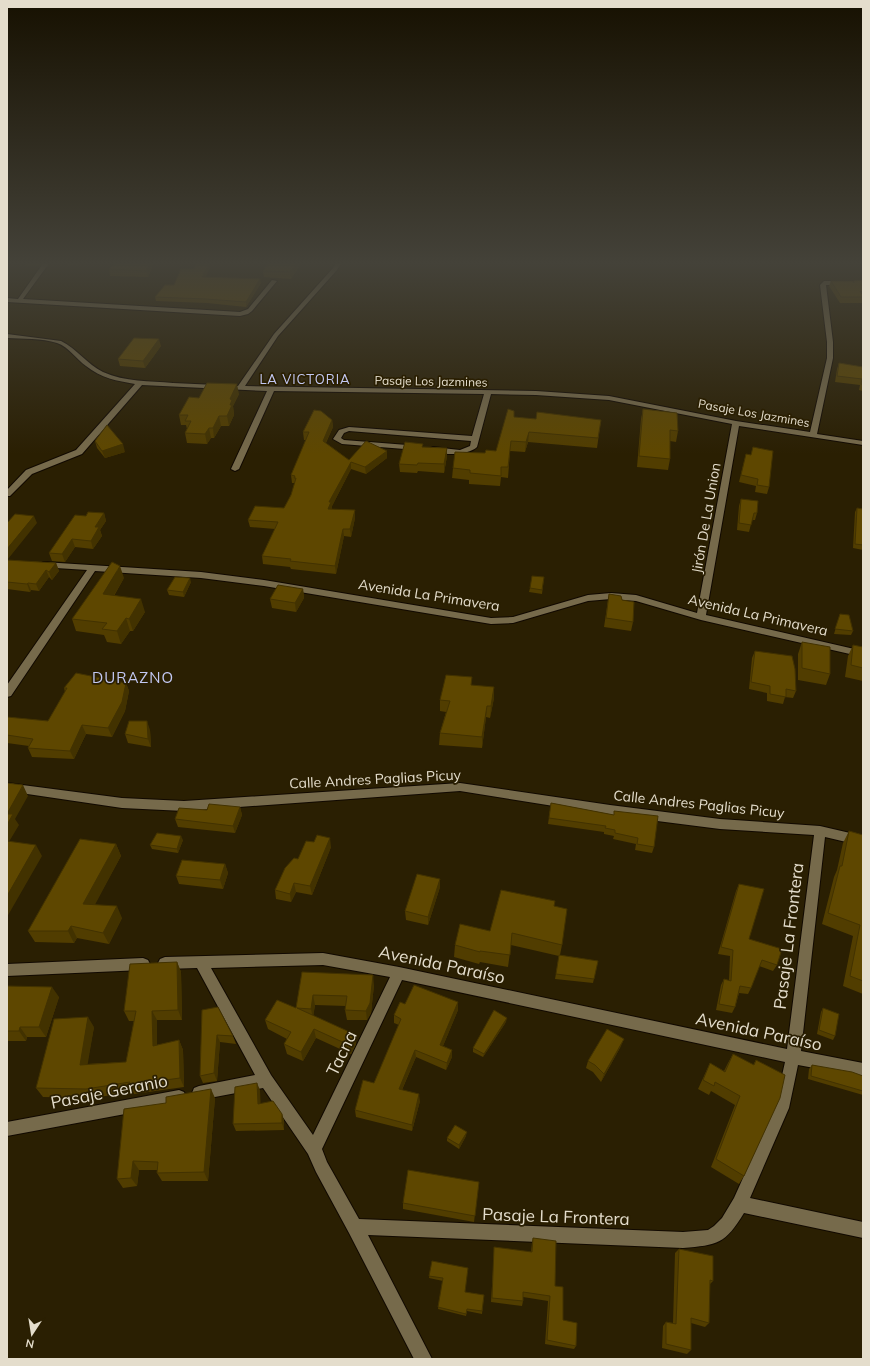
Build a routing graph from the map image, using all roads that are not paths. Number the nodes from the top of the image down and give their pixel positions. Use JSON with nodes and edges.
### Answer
{"nodes":[{"id":1,"x":284,"y":326,"type":"edge"},
{"id":2,"x":828,"y":326,"type":"edge"},
{"id":3,"x":7,"y":336,"type":"edge"},
{"id":4,"x":140,"y":382,"type":"junction"},
{"id":5,"x":240,"y":388,"type":"junction"},
{"id":6,"x":271,"y":389,"type":"junction"},
{"id":7,"x":488,"y":393,"type":"junction"},
{"id":8,"x":736,"y":423,"type":"junction"},
{"id":9,"x":813,"y":435,"type":"junction"},
{"id":10,"x":476,"y":439,"type":"junction"},
{"id":11,"x":863,"y":443,"type":"edge"},
{"id":12,"x":235,"y":470,"type":"dead end"},
{"id":13,"x":7,"y":494,"type":"edge"},
{"id":14,"x":30,"y":565,"type":"edge"},
{"id":15,"x":93,"y":568,"type":"junction"},
{"id":16,"x":701,"y":617,"type":"junction"},
{"id":17,"x":863,"y":654,"type":"edge"},
{"id":18,"x":7,"y":693,"type":"edge"},
{"id":19,"x":7,"y":786,"type":"edge"},
{"id":20,"x":820,"y":831,"type":"junction"},
{"id":21,"x":863,"y":840,"type":"edge"},
{"id":22,"x":200,"y":961,"type":"junction"},
{"id":23,"x":7,"y":970,"type":"edge"},
{"id":24,"x":399,"y":973,"type":"junction"},
{"id":25,"x":793,"y":1057,"type":"junction"},
{"id":26,"x":863,"y":1070,"type":"edge"},
{"id":27,"x":266,"y":1080,"type":"junction"},
{"id":28,"x":7,"y":1129,"type":"edge"},
{"id":29,"x":314,"y":1149,"type":"junction"},
{"id":30,"x":740,"y":1204,"type":"junction"},
{"id":31,"x":355,"y":1228,"type":"junction"},
{"id":32,"x":863,"y":1230,"type":"edge"},
{"id":33,"x":423,"y":1359,"type":"edge"}],
"edges":[{"from":1,"to":5,"type":"street"},
{"from":2,"to":9,"type":"street"},
{"from":3,"to":4,"type":"street","name":"Pasaje Los Jazmines"},
{"from":4,"to":5,"type":"street","name":"Pasaje Los Jazmines"},
{"from":4,"to":13,"type":"street"},
{"from":5,"to":6,"type":"street","name":"Pasaje Los Jazmines"},
{"from":6,"to":7,"type":"street","name":"Pasaje Los Jazmines"},
{"from":6,"to":12,"type":"street"},
{"from":7,"to":8,"type":"street","name":"Pasaje Los Jazmines"},
{"from":7,"to":10,"type":"street"},
{"from":8,"to":9,"type":"street","name":"Pasaje Los Jazmines"},
{"from":8,"to":16,"type":"street","name":"Jirón De La Union"},
{"from":9,"to":11,"type":"street","name":"Pasaje Los Jazmines"},
{"from":10,"to":10,"type":"street"},
{"from":14,"to":15,"type":"street","name":"Avenida La Primavera"},
{"from":15,"to":16,"type":"street","name":"Avenida La Primavera"},
{"from":15,"to":18,"type":"street"},
{"from":16,"to":17,"type":"street","name":"Avenida La Primavera"},
{"from":19,"to":20,"type":"street","name":"Calle Andres Paglias Picuy"},
{"from":20,"to":21,"type":"street","name":"Calle Andres Paglias Picuy"},
{"from":20,"to":25,"type":"street","name":"Pasaje La Frontera"},
{"from":22,"to":23,"type":"street","name":"Avenida Paraíso"},
{"from":22,"to":24,"type":"street","name":"Avenida Paraíso"},
{"from":22,"to":27,"type":"street"},
{"from":24,"to":25,"type":"street","name":"Avenida Paraíso"},
{"from":24,"to":29,"type":"street","name":"Tacna"},
{"from":25,"to":26,"type":"street","name":"Avenida Paraíso"},
{"from":25,"to":30,"type":"street","name":"Pasaje La Frontera"},
{"from":27,"to":28,"type":"street","name":"Pasaje Geranio"},
{"from":27,"to":29,"type":"street"},
{"from":29,"to":31,"type":"street"},
{"from":30,"to":31,"type":"street","name":"Pasaje La Frontera"},
{"from":30,"to":32,"type":"street"},
{"from":31,"to":33,"type":"street"}]}
